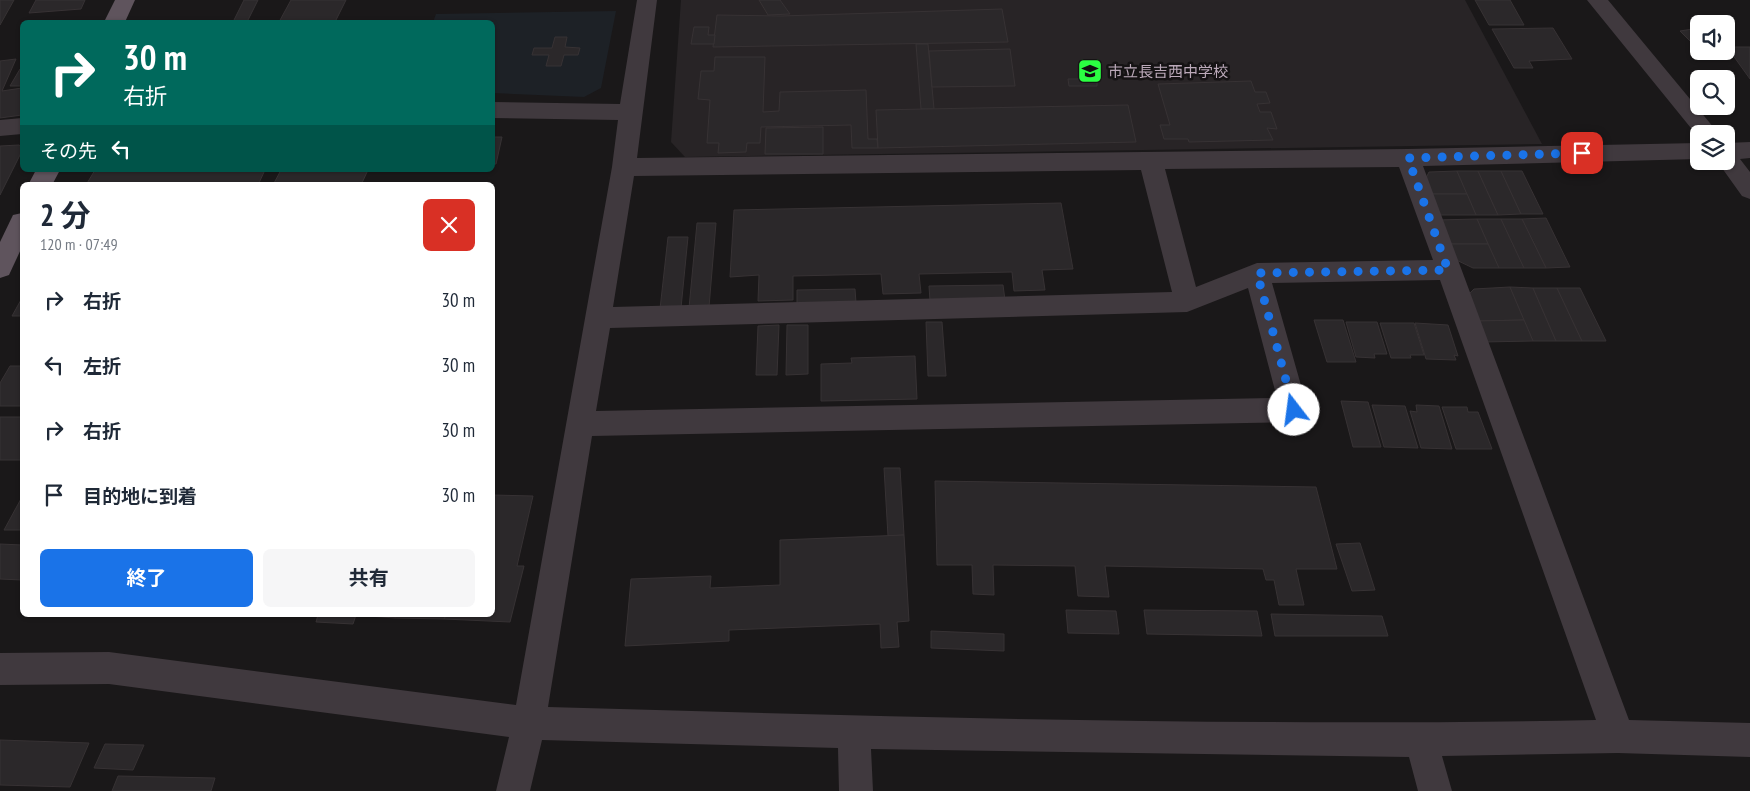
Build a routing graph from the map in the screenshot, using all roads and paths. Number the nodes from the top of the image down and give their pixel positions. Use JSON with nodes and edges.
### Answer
{"nodes":[{"id":1,"x":125,"y":0,"type":"edge"},
{"id":2,"x":647,"y":0,"type":"edge"},
{"id":3,"x":1597,"y":0,"type":"edge"},
{"id":4,"x":116,"y":20,"type":"edge"},
{"id":5,"x":495,"y":110,"type":"edge"},
{"id":6,"x":630,"y":112,"type":"junction"},
{"id":7,"x":1701,"y":125,"type":"edge"},
{"id":8,"x":20,"y":126,"type":"edge"},
{"id":9,"x":0,"y":128,"type":"edge"},
{"id":10,"x":1750,"y":150,"type":"edge"},
{"id":11,"x":1690,"y":151,"type":"edge"},
{"id":12,"x":1735,"y":151,"type":"edge"},
{"id":13,"x":1408,"y":158,"type":"junction"},
{"id":14,"x":1152,"y":161,"type":"junction"},
{"id":15,"x":624,"y":167,"type":"junction"},
{"id":16,"x":1735,"y":169,"type":"edge"},
{"id":17,"x":1750,"y":190,"type":"edge"},
{"id":18,"x":20,"y":226,"type":"edge"},
{"id":19,"x":0,"y":268,"type":"edge"},
{"id":20,"x":1448,"y":270,"type":"junction"},
{"id":21,"x":1257,"y":273,"type":"junction"},
{"id":22,"x":1187,"y":302,"type":"junction"},
{"id":23,"x":598,"y":318,"type":"junction"},
{"id":24,"x":580,"y":424,"type":"junction"},
{"id":25,"x":0,"y":669,"type":"edge"},
{"id":26,"x":529,"y":723,"type":"junction"},
{"id":27,"x":854,"y":732,"type":"junction"},
{"id":28,"x":1618,"y":736,"type":"junction"},
{"id":29,"x":1421,"y":740,"type":"junction"},
{"id":30,"x":1750,"y":740,"type":"edge"},
{"id":31,"x":513,"y":791,"type":"edge"},
{"id":32,"x":856,"y":791,"type":"edge"},
{"id":33,"x":1435,"y":791,"type":"edge"}],
"edges":[{"from":1,"to":4,"type":"main road"},
{"from":2,"to":6,"type":"street"},
{"from":3,"to":7,"type":"street"},
{"from":5,"to":6,"type":"street"},
{"from":6,"to":15,"type":"street"},
{"from":8,"to":9,"type":"street"},
{"from":10,"to":12,"type":"street"},
{"from":11,"to":13,"type":"street"},
{"from":13,"to":14,"type":"street"},
{"from":13,"to":20,"type":"street"},
{"from":14,"to":15,"type":"street"},
{"from":14,"to":22,"type":"street"},
{"from":15,"to":23,"type":"street"},
{"from":16,"to":17,"type":"street"},
{"from":18,"to":19,"type":"main road"},
{"from":20,"to":21,"type":"street"},
{"from":20,"to":28,"type":"street"},
{"from":21,"to":22,"type":"street"},
{"from":21,"to":24,"type":"street"},
{"from":22,"to":23,"type":"street"},
{"from":23,"to":24,"type":"street"},
{"from":24,"to":26,"type":"street"},
{"from":25,"to":26,"type":"street"},
{"from":26,"to":27,"type":"street"},
{"from":26,"to":31,"type":"street"},
{"from":27,"to":29,"type":"street"},
{"from":27,"to":32,"type":"street"},
{"from":28,"to":29,"type":"street"},
{"from":28,"to":30,"type":"street"},
{"from":29,"to":33,"type":"street"}]}
